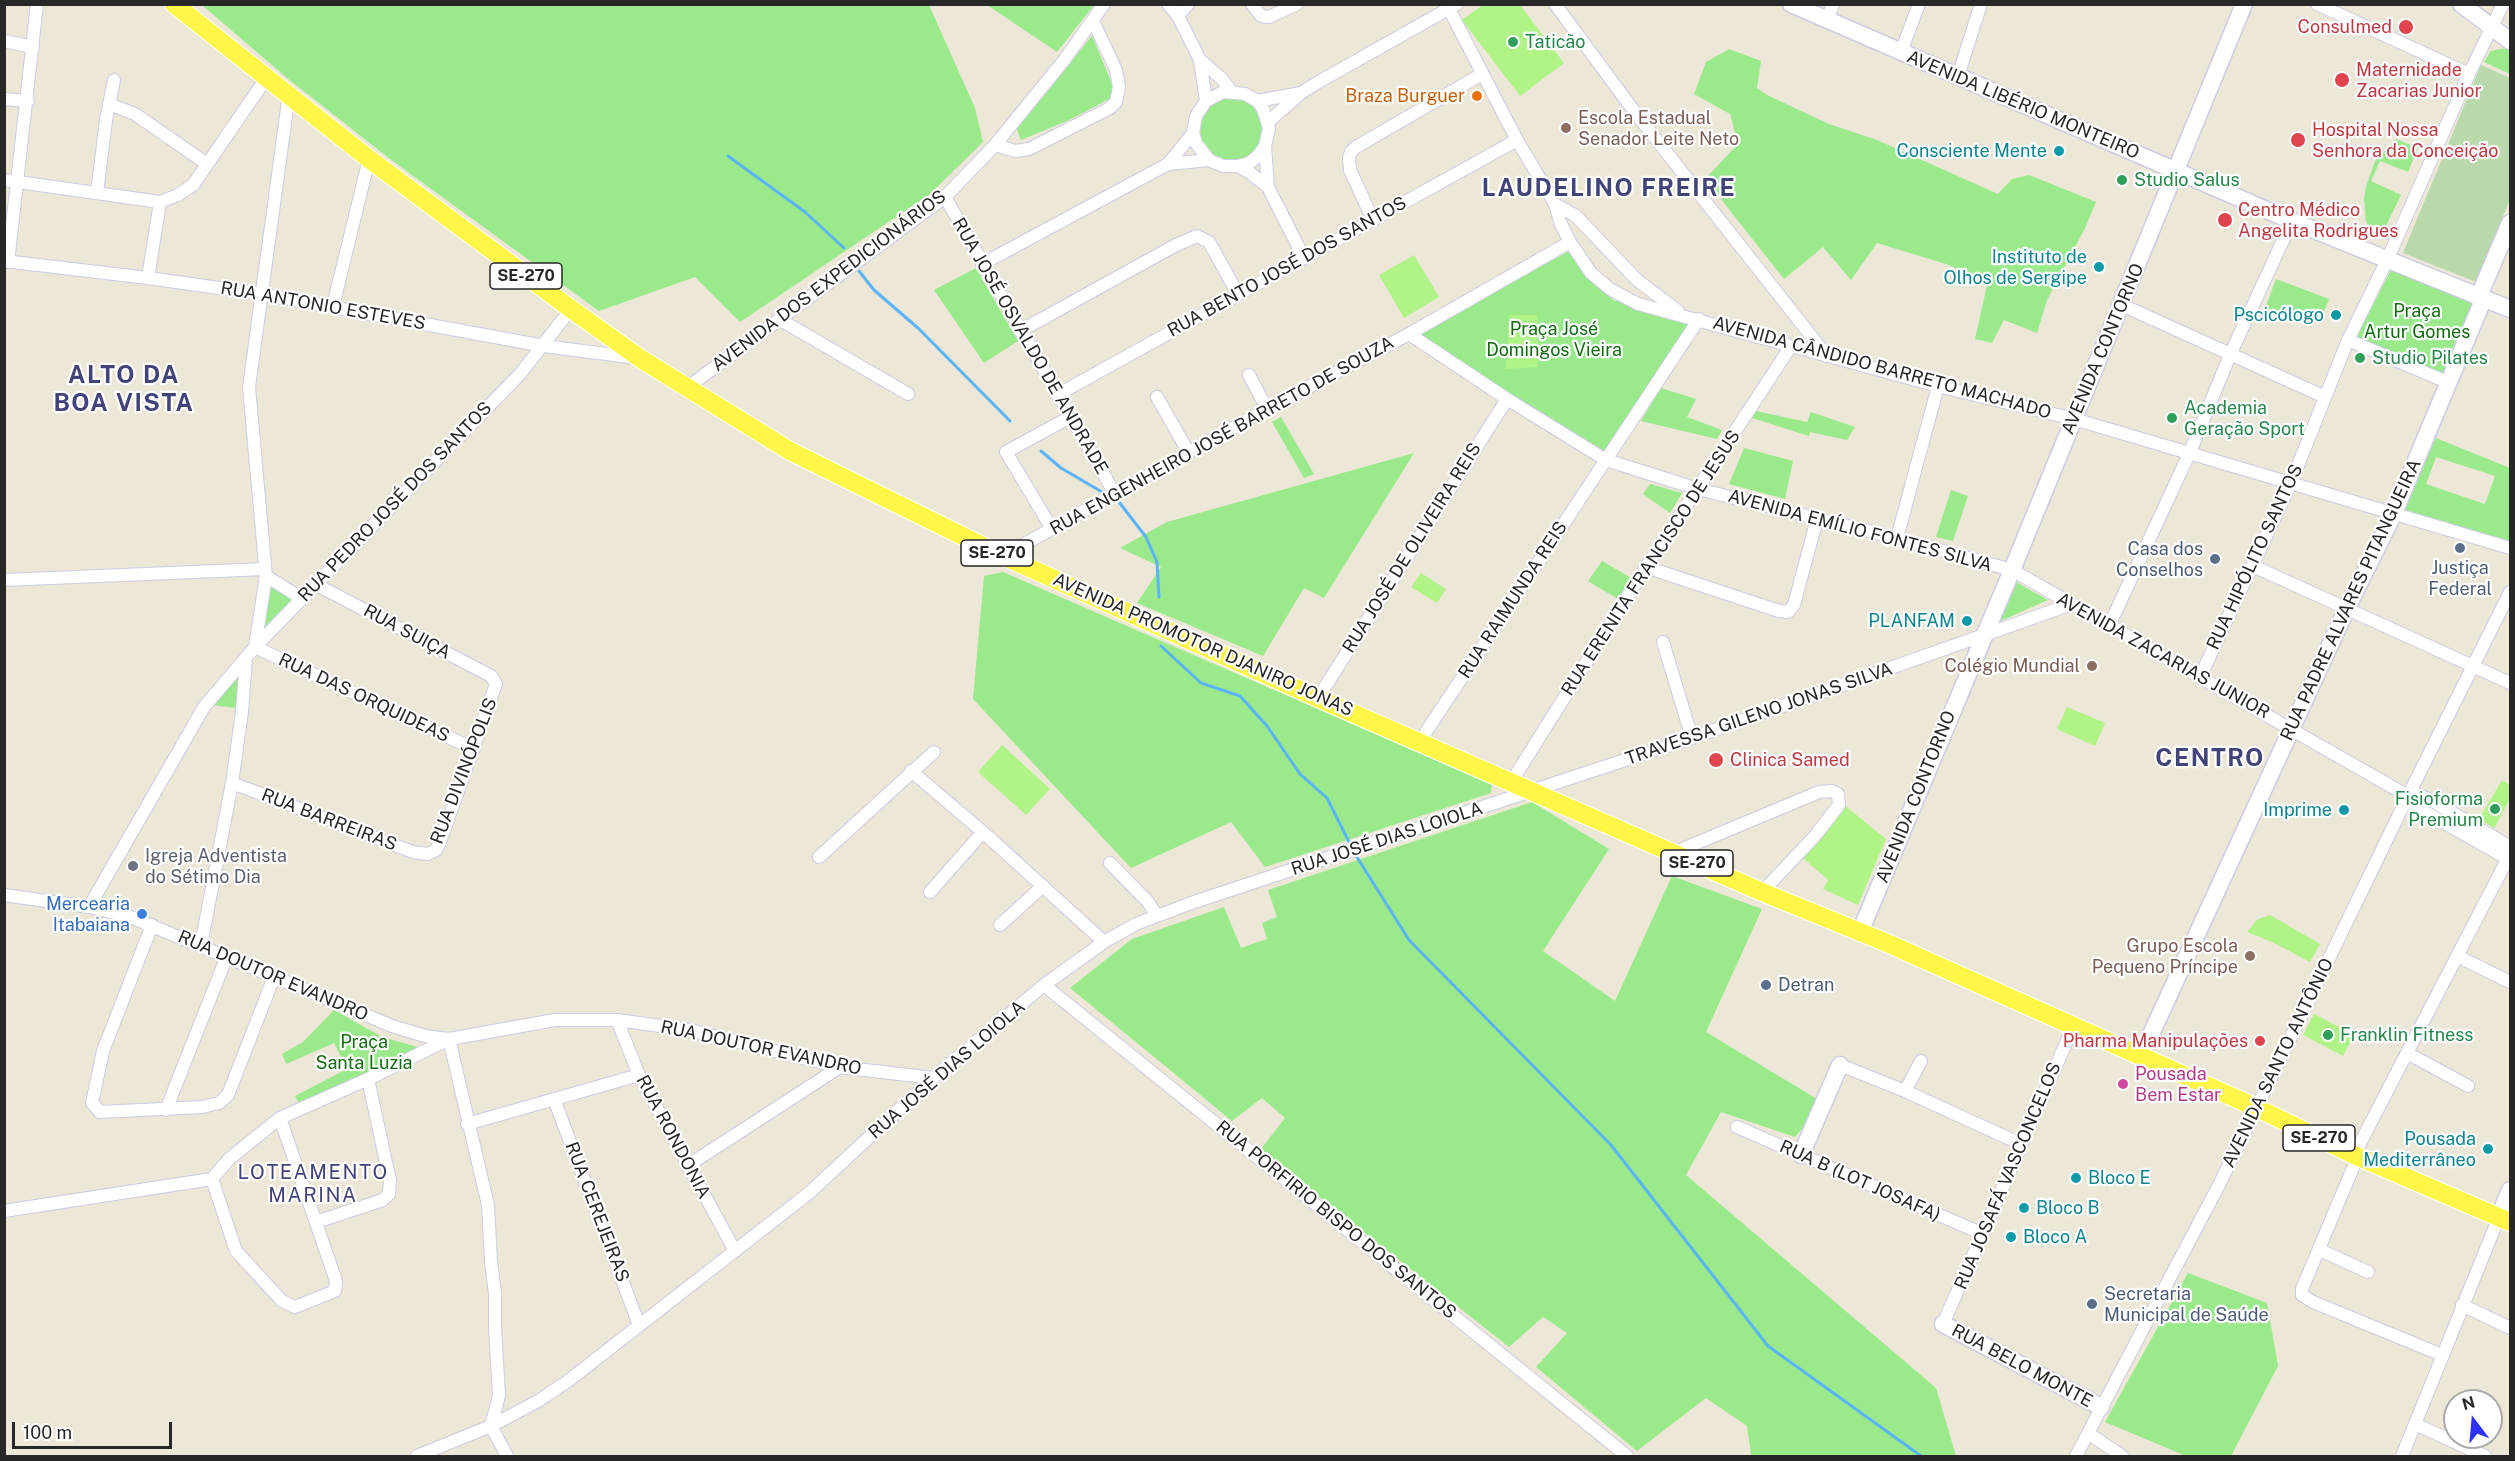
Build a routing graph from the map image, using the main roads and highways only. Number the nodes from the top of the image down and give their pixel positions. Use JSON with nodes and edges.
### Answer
{"nodes":[{"id":1,"x":174,"y":4,"type":"edge"},
{"id":2,"x":1791,"y":4,"type":"edge"},
{"id":3,"x":2244,"y":4,"type":"edge"},
{"id":4,"x":2461,"y":4,"type":"edge"},
{"id":5,"x":1830,"y":12,"type":"edge"},
{"id":6,"x":2511,"y":40,"type":"edge"},
{"id":7,"x":2175,"y":171,"type":"junction"},
{"id":8,"x":2511,"y":223,"type":"edge"},
{"id":9,"x":2511,"y":250,"type":"edge"},
{"id":10,"x":2483,"y":300,"type":"junction"},
{"id":11,"x":2511,"y":309,"type":"edge"},
{"id":12,"x":1860,"y":932,"type":"junction"},
{"id":13,"x":2141,"y":1056,"type":"junction"},
{"id":14,"x":1840,"y":1065,"type":"road end"},
{"id":15,"x":1801,"y":1155,"type":"road end"},
{"id":16,"x":2511,"y":1190,"type":"edge"},
{"id":17,"x":2505,"y":1220,"type":"edge"},
{"id":18,"x":1943,"y":1324,"type":"road end"},
{"id":19,"x":2101,"y":1407,"type":"road end"}],
"edges":[{"from":1,"to":12,"type":"main road","name":"AVENIDA PROMOTOR DJANIRO JONAS","number":"SE-270"},
{"from":2,"to":5,"type":"main road","name":"AVENIDA LIBÉRIO MONTEIRO"},
{"from":3,"to":7,"type":"main road","name":"AVENIDA CONTORNO"},
{"from":4,"to":6,"type":"main road"},
{"from":5,"to":7,"type":"main road","name":"AVENIDA LIBÉRIO MONTEIRO"},
{"from":7,"to":10,"type":"main road","name":"AVENIDA LIBÉRIO MONTEIRO"},
{"from":7,"to":12,"type":"main road","name":"AVENIDA CONTORNO"},
{"from":8,"to":10,"type":"main road"},
{"from":9,"to":10,"type":"main road"},
{"from":10,"to":11,"type":"main road"},
{"from":10,"to":13,"type":"main road","name":"RUA PADRE ALVARES PITANGUEIRA"},
{"from":12,"to":13,"type":"main road","number":"SE-270"},
{"from":13,"to":17,"type":"main road","number":"SE-270"},
{"from":14,"to":15,"type":"main road"},
{"from":16,"to":17,"type":"main road"},
{"from":18,"to":19,"type":"main road","name":"RUA BELO MONTE"}]}
